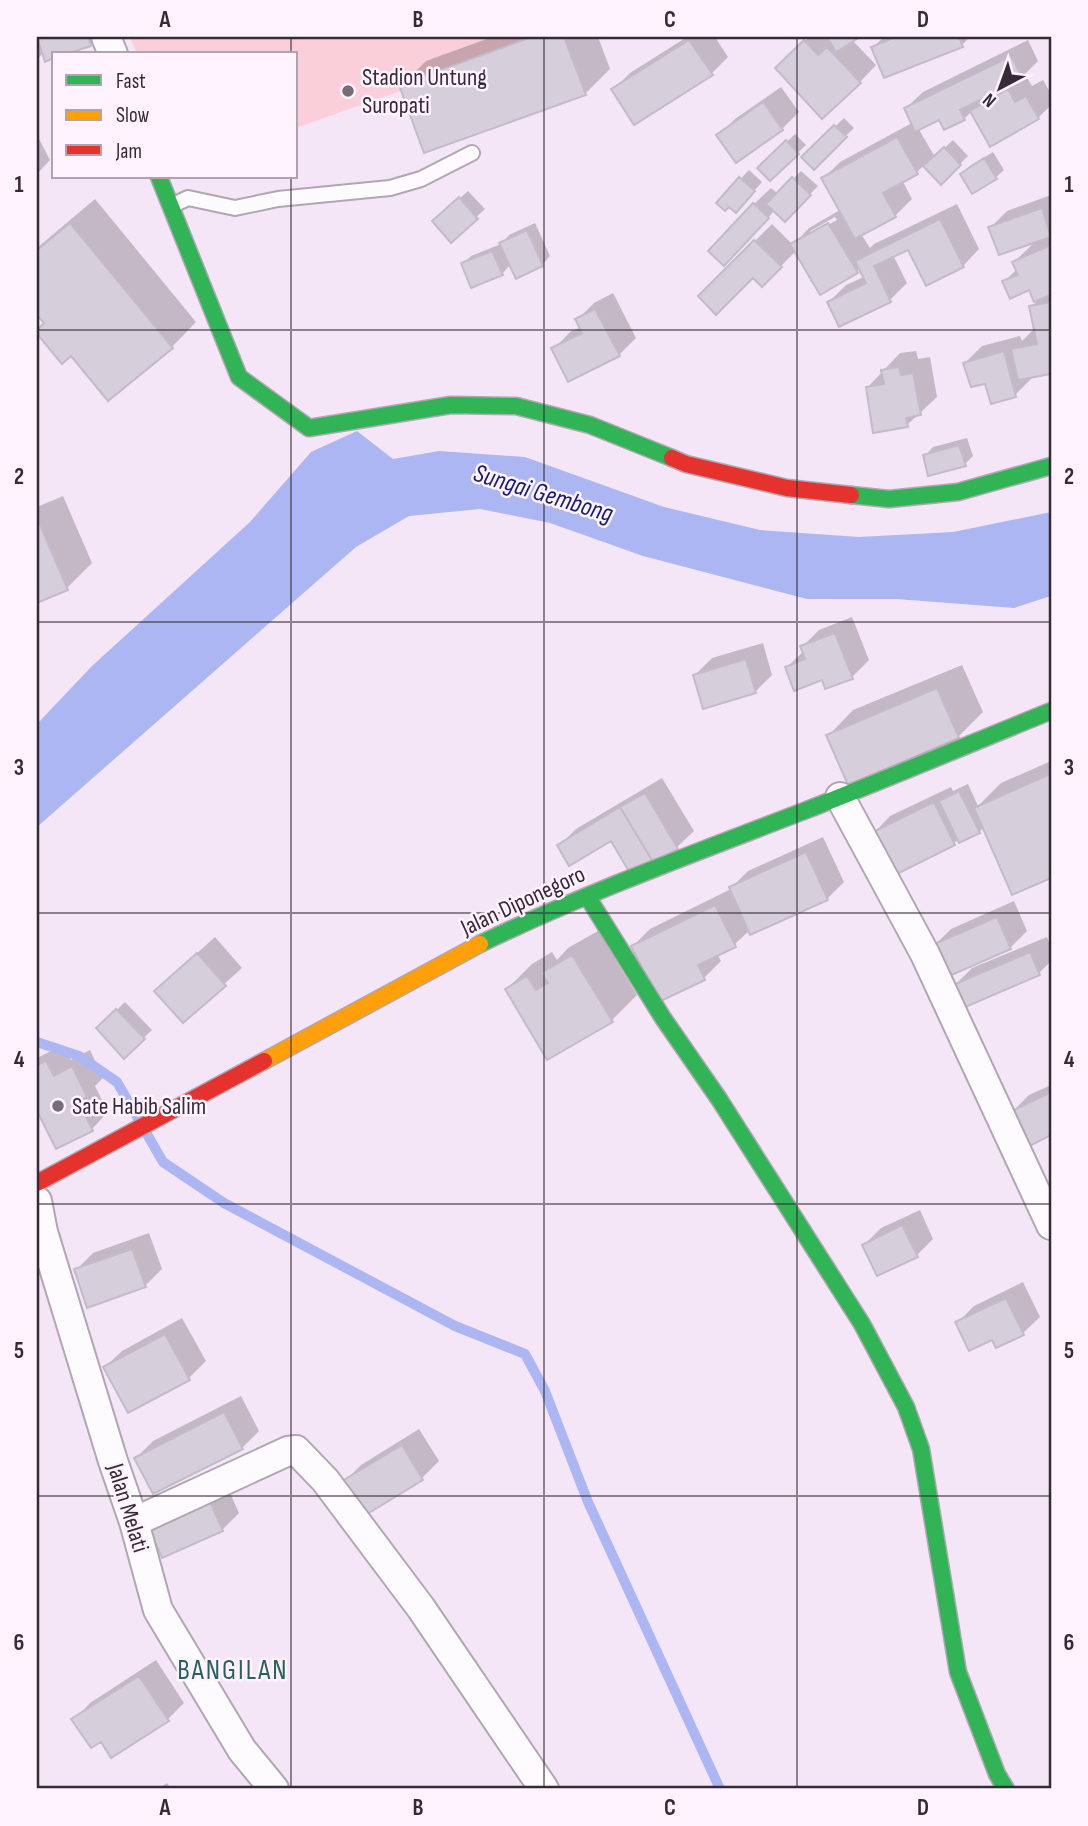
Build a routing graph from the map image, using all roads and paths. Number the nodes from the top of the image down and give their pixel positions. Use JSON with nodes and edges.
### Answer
{"nodes":[{"id":1,"x":472,"y":153,"type":"dead end"},
{"id":2,"x":159,"y":178,"type":"edge"},
{"id":3,"x":169,"y":206,"type":"junction"},
{"id":4,"x":1051,"y":466,"type":"edge"},
{"id":5,"x":1051,"y":711,"type":"edge"},
{"id":6,"x":840,"y":797,"type":"junction"},
{"id":7,"x":587,"y":896,"type":"junction"},
{"id":8,"x":37,"y":1184,"type":"edge"},
{"id":9,"x":37,"y":1201,"type":"edge"},
{"id":10,"x":1051,"y":1225,"type":"edge"},
{"id":11,"x":134,"y":1522,"type":"junction"},
{"id":12,"x":274,"y":1789,"type":"edge"},
{"id":13,"x":544,"y":1789,"type":"edge"},
{"id":14,"x":1006,"y":1789,"type":"edge"}],
"edges":[{"from":1,"to":3,"type":"lane"},
{"from":2,"to":3,"type":"street"},
{"from":3,"to":4,"type":"street"},
{"from":5,"to":6,"type":"street","name":"Jalan Diponegoro"},
{"from":6,"to":7,"type":"street","name":"Jalan Diponegoro"},
{"from":6,"to":10,"type":"street"},
{"from":7,"to":8,"type":"street","name":"Jalan Diponegoro"},
{"from":7,"to":14,"type":"street"},
{"from":9,"to":11,"type":"street","name":"Jalan Melati"},
{"from":11,"to":12,"type":"street","name":"Jalan Melati"},
{"from":11,"to":13,"type":"street"}]}
